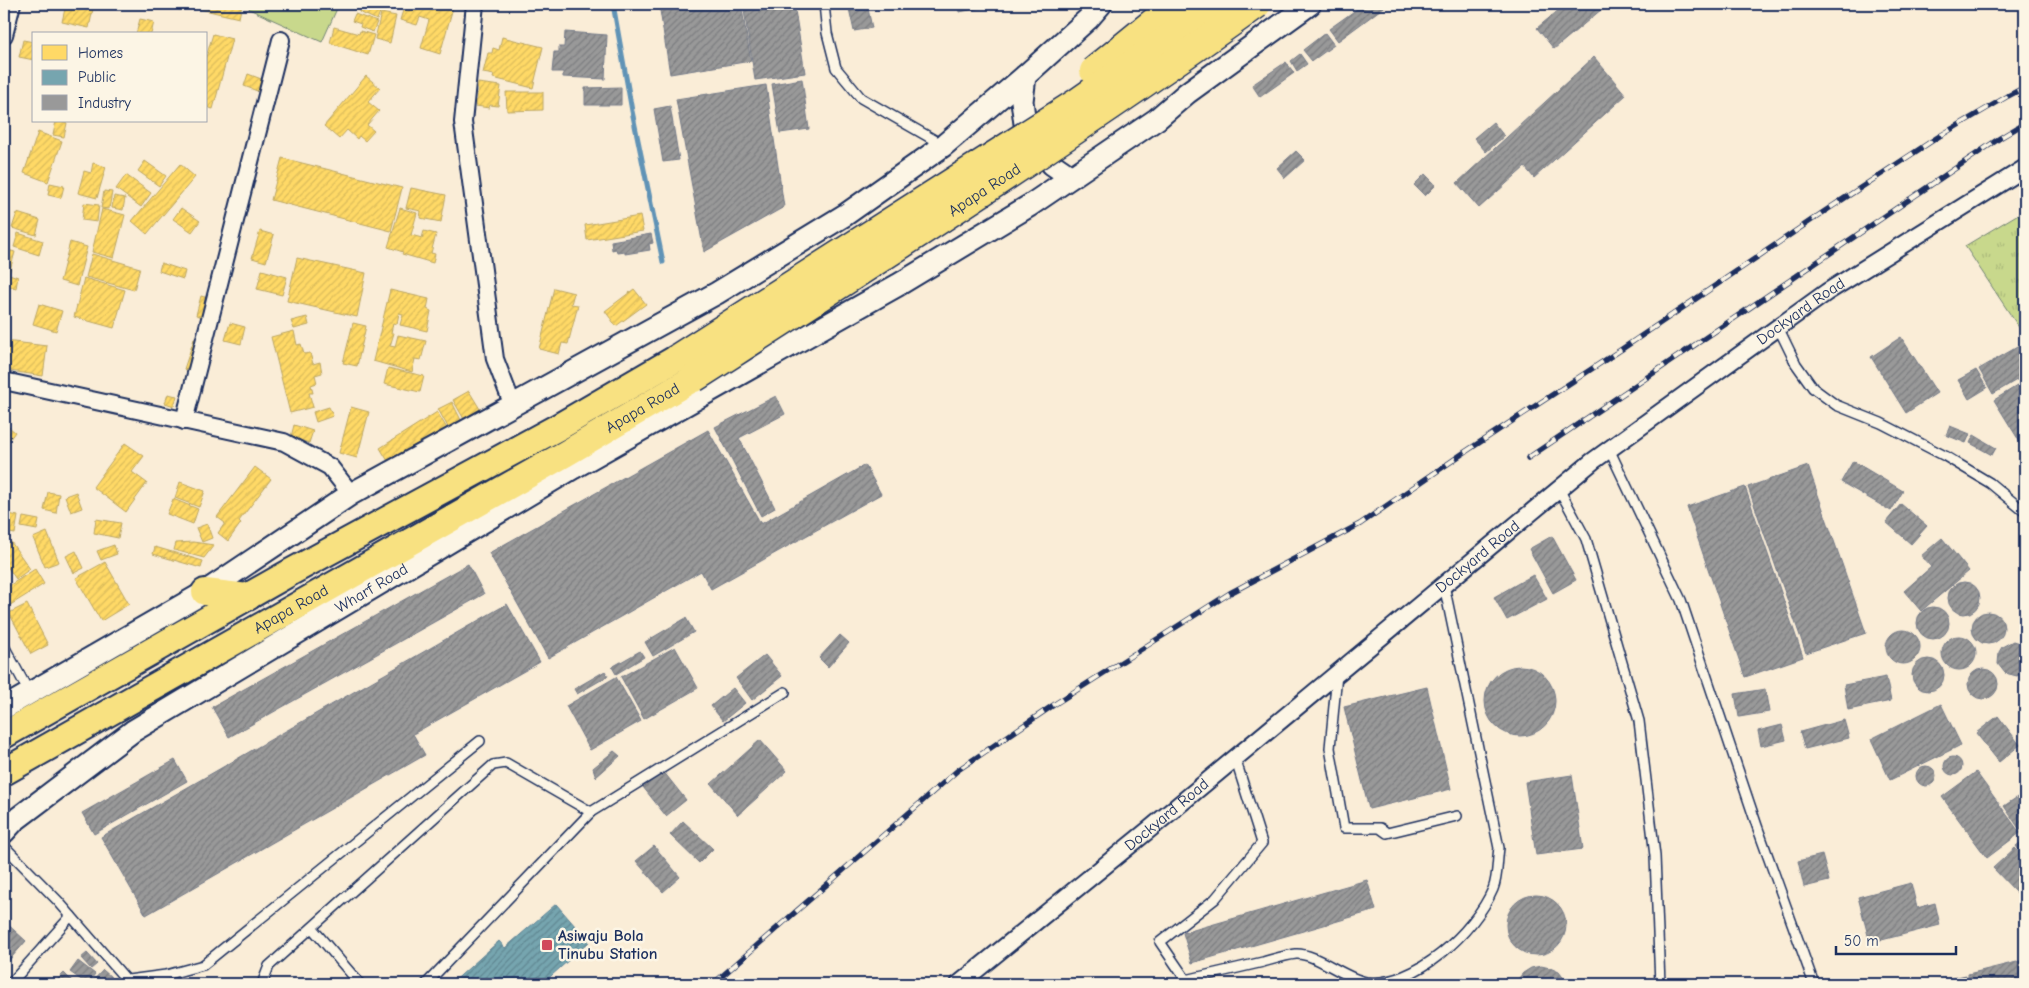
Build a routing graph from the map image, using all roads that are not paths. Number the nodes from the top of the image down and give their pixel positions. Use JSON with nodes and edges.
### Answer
{"nodes":[{"id":1,"x":12,"y":4,"type":"edge"},
{"id":2,"x":475,"y":4,"type":"edge"},
{"id":3,"x":824,"y":4,"type":"edge"},
{"id":4,"x":1101,"y":4,"type":"edge"},
{"id":5,"x":1176,"y":4,"type":"edge"},
{"id":6,"x":1218,"y":4,"type":"edge"},
{"id":7,"x":1257,"y":4,"type":"edge"},
{"id":8,"x":1310,"y":4,"type":"edge"},
{"id":9,"x":4,"y":35,"type":"edge"},
{"id":10,"x":281,"y":40,"type":"dead end"},
{"id":11,"x":1025,"y":76,"type":"junction"},
{"id":12,"x":943,"y":146,"type":"junction"},
{"id":13,"x":2025,"y":168,"type":"edge"},
{"id":14,"x":971,"y":171,"type":"junction"},
{"id":15,"x":1071,"y":177,"type":"junction"},
{"id":16,"x":861,"y":204,"type":"junction"},
{"id":17,"x":898,"y":285,"type":"junction"},
{"id":18,"x":1778,"y":328,"type":"junction"},
{"id":19,"x":686,"y":368,"type":"junction"},
{"id":20,"x":4,"y":381,"type":"edge"},
{"id":21,"x":513,"y":406,"type":"junction"},
{"id":22,"x":184,"y":421,"type":"junction"},
{"id":23,"x":1609,"y":449,"type":"junction"},
{"id":24,"x":1559,"y":489,"type":"junction"},
{"id":25,"x":351,"y":494,"type":"junction"},
{"id":26,"x":2025,"y":512,"type":"edge"},
{"id":27,"x":1444,"y":585,"type":"junction"},
{"id":28,"x":205,"y":592,"type":"junction"},
{"id":29,"x":248,"y":597,"type":"junction"},
{"id":30,"x":4,"y":646,"type":"edge"},
{"id":31,"x":1337,"y":674,"type":"junction"},
{"id":32,"x":785,"y":692,"type":"dead end"},
{"id":33,"x":30,"y":694,"type":"junction"},
{"id":34,"x":4,"y":708,"type":"edge"},
{"id":35,"x":4,"y":735,"type":"edge"},
{"id":36,"x":480,"y":741,"type":"dead end"},
{"id":37,"x":1235,"y":758,"type":"junction"},
{"id":38,"x":4,"y":772,"type":"edge"},
{"id":39,"x":591,"y":812,"type":"junction"},
{"id":40,"x":1457,"y":816,"type":"dead end"},
{"id":41,"x":4,"y":832,"type":"edge"},
{"id":42,"x":4,"y":846,"type":"edge"},
{"id":43,"x":71,"y":916,"type":"junction"},
{"id":44,"x":312,"y":928,"type":"junction"},
{"id":45,"x":129,"y":982,"type":"edge"},
{"id":46,"x":961,"y":983,"type":"edge"},
{"id":47,"x":10,"y":984,"type":"edge"},
{"id":48,"x":262,"y":984,"type":"edge"},
{"id":49,"x":360,"y":984,"type":"edge"},
{"id":50,"x":426,"y":984,"type":"edge"},
{"id":51,"x":1660,"y":984,"type":"edge"},
{"id":52,"x":1814,"y":984,"type":"edge"}],
"edges":[{"from":1,"to":9,"type":"street"},
{"from":2,"to":21,"type":"street"},
{"from":3,"to":12,"type":"lane"},
{"from":4,"to":11,"type":"street"},
{"from":5,"to":14,"type":"highway","bridge":true},
{"from":6,"to":14,"type":"highway","name":"Apapa Road","bridge":true},
{"from":7,"to":19,"type":"highway","name":"Apapa Road","bridge":true},
{"from":8,"to":15,"type":"street","name":"Wharf Road"},
{"from":10,"to":22,"type":"street"},
{"from":11,"to":12,"type":"street"},
{"from":11,"to":15,"type":"street"},
{"from":12,"to":16,"type":"street"},
{"from":13,"to":18,"type":"street","name":"Dockyard Road"},
{"from":14,"to":19,"type":"highway","name":"Apapa Road","bridge":true},
{"from":15,"to":17,"type":"street","name":"Wharf Road"},
{"from":16,"to":17,"type":"street"},
{"from":16,"to":21,"type":"street"},
{"from":17,"to":41,"type":"street","name":"Wharf Road"},
{"from":18,"to":23,"type":"street","name":"Dockyard Road"},
{"from":18,"to":26,"type":"lane"},
{"from":19,"to":29,"type":"main road","name":"Apapa Road"},
{"from":19,"to":38,"type":"main road","name":"Apapa Road"},
{"from":20,"to":22,"type":"street"},
{"from":21,"to":25,"type":"street"},
{"from":22,"to":25,"type":"street"},
{"from":23,"to":24,"type":"street","name":"Dockyard Road"},
{"from":23,"to":52,"type":"lane"},
{"from":24,"to":27,"type":"street","name":"Dockyard Road"},
{"from":24,"to":51,"type":"lane"},
{"from":25,"to":28,"type":"street"},
{"from":27,"to":31,"type":"street","name":"Dockyard Road"},
{"from":27,"to":37,"type":"lane"},
{"from":28,"to":29,"type":"main road"},
{"from":28,"to":33,"type":"street"},
{"from":29,"to":35,"type":"main road","name":"Apapa Road"},
{"from":30,"to":33,"type":"lane"},
{"from":31,"to":37,"type":"street","name":"Dockyard Road"},
{"from":31,"to":40,"type":"lane"},
{"from":32,"to":39,"type":"lane"},
{"from":33,"to":34,"type":"street"},
{"from":36,"to":45,"type":"lane"},
{"from":37,"to":46,"type":"street","name":"Dockyard Road"},
{"from":39,"to":44,"type":"lane"},
{"from":39,"to":50,"type":"lane"},
{"from":42,"to":43,"type":"lane"},
{"from":43,"to":45,"type":"lane"},
{"from":43,"to":47,"type":"lane"},
{"from":44,"to":48,"type":"lane"},
{"from":44,"to":49,"type":"lane"}]}
